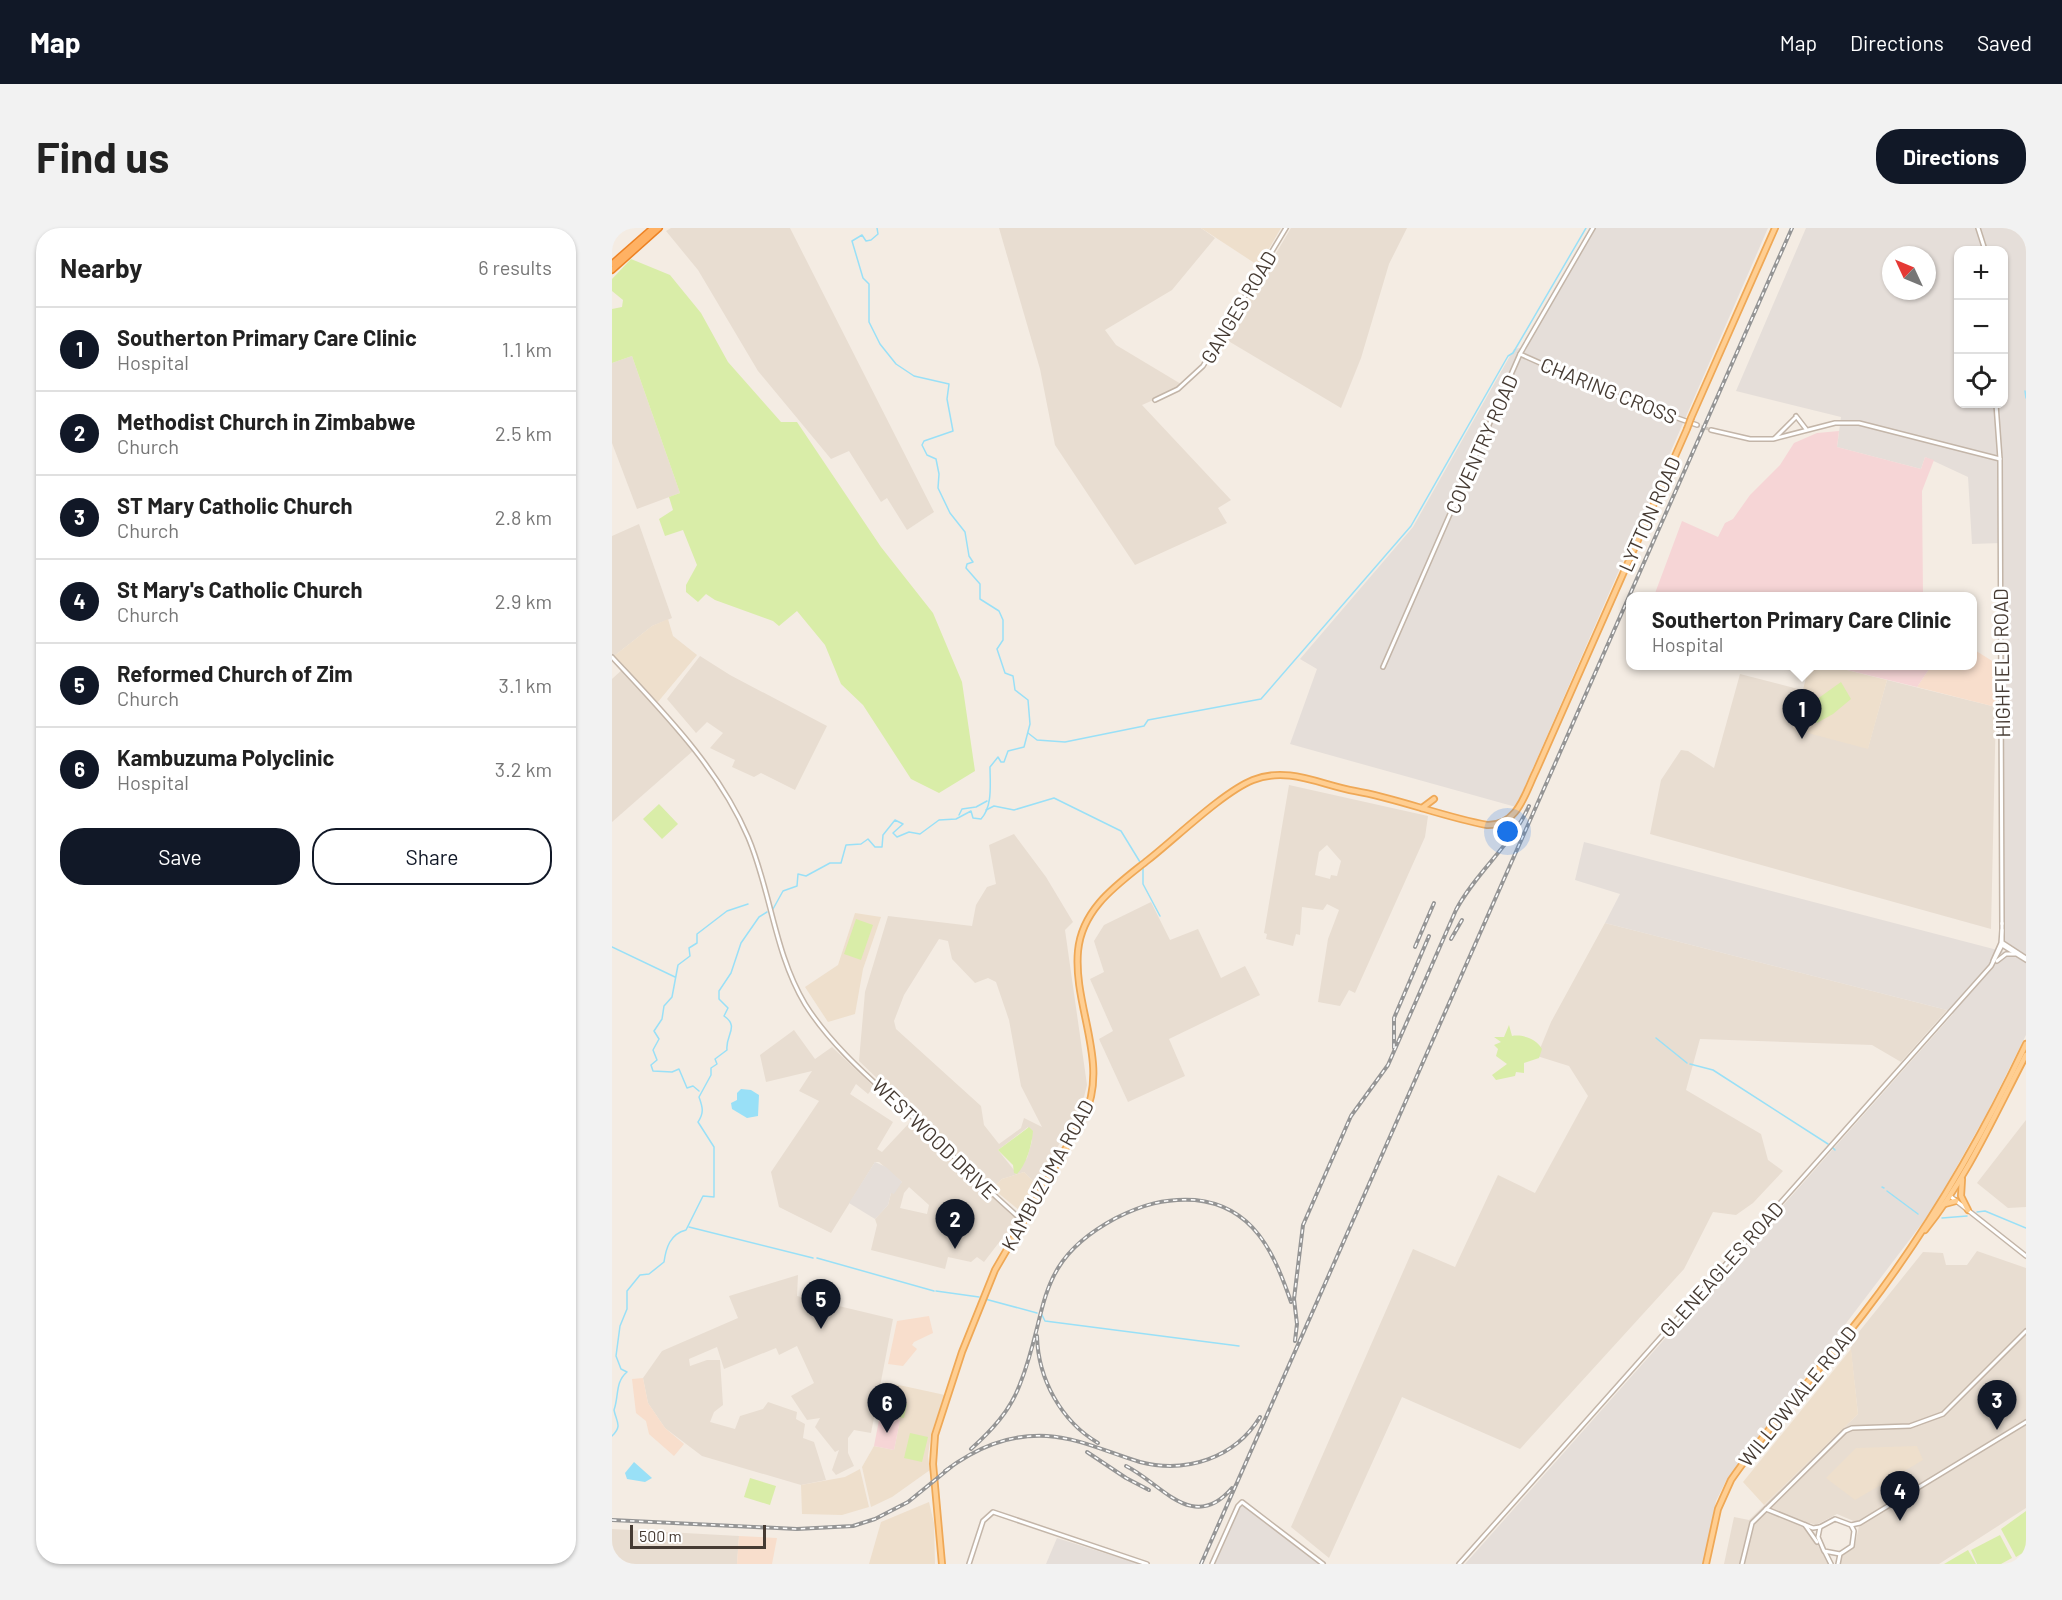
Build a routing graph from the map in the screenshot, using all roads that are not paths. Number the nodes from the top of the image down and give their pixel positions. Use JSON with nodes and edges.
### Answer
{"nodes":[{"id":1,"x":653,"y":228,"type":"edge"},
{"id":2,"x":659,"y":228,"type":"edge"},
{"id":3,"x":1286,"y":228,"type":"edge"},
{"id":4,"x":1593,"y":228,"type":"edge"},
{"id":5,"x":1774,"y":228,"type":"edge"},
{"id":6,"x":1978,"y":228,"type":"edge"},
{"id":7,"x":1984,"y":246,"type":"edge"},
{"id":8,"x":612,"y":264,"type":"edge"},
{"id":9,"x":612,"y":270,"type":"edge"},
{"id":10,"x":1520,"y":354,"type":"junction"},
{"id":11,"x":1155,"y":400,"type":"dead end"},
{"id":12,"x":1996,"y":408,"type":"edge"},
{"id":13,"x":1697,"y":425,"type":"tunnel mouth"},
{"id":14,"x":1808,"y":429,"type":"junction"},
{"id":15,"x":1711,"y":430,"type":"tunnel mouth"},
{"id":16,"x":1773,"y":439,"type":"junction"},
{"id":17,"x":2000,"y":459,"type":"junction"},
{"id":18,"x":612,"y":657,"type":"edge"},
{"id":19,"x":1383,"y":667,"type":"dead end"},
{"id":20,"x":1356,"y":792,"type":"junction"},
{"id":21,"x":1434,"y":800,"type":"dead end"},
{"id":22,"x":1520,"y":806,"type":"joint"},
{"id":23,"x":1422,"y":808,"type":"junction"},
{"id":24,"x":1436,"y":813,"type":"junction"},
{"id":25,"x":2002,"y":923,"type":"junction"},
{"id":26,"x":2004,"y":933,"type":"junction"},
{"id":27,"x":2002,"y":944,"type":"junction"},
{"id":28,"x":2013,"y":949,"type":"junction"},
{"id":29,"x":2016,"y":954,"type":"junction"},
{"id":30,"x":2026,"y":959,"type":"edge"},
{"id":31,"x":1991,"y":966,"type":"junction"},
{"id":32,"x":1984,"y":975,"type":"junction"},
{"id":33,"x":2026,"y":1044,"type":"edge"},
{"id":34,"x":2026,"y":1055,"type":"edge"},
{"id":35,"x":1963,"y":1174,"type":"junction"},
{"id":36,"x":1948,"y":1195,"type":"junction"},
{"id":37,"x":1956,"y":1201,"type":"junction"},
{"id":38,"x":1945,"y":1204,"type":"junction"},
{"id":39,"x":1968,"y":1210,"type":"junction"},
{"id":40,"x":1023,"y":1221,"type":"junction"},
{"id":41,"x":1916,"y":1241,"type":"junction"},
{"id":42,"x":2026,"y":1256,"type":"edge"},
{"id":43,"x":2026,"y":1331,"type":"edge"},
{"id":44,"x":2026,"y":1422,"type":"edge"},
{"id":45,"x":1765,"y":1509,"type":"junction"},
{"id":46,"x":1860,"y":1523,"type":"junction"},
{"id":47,"x":1804,"y":1525,"type":"junction"},
{"id":48,"x":1851,"y":1525,"type":"junction"},
{"id":49,"x":1820,"y":1527,"type":"junction"},
{"id":50,"x":1854,"y":1531,"type":"junction"},
{"id":51,"x":1818,"y":1543,"type":"junction"},
{"id":52,"x":1824,"y":1551,"type":"junction"},
{"id":53,"x":1840,"y":1554,"type":"junction"},
{"id":54,"x":942,"y":1564,"type":"edge"},
{"id":55,"x":969,"y":1564,"type":"edge"},
{"id":56,"x":1147,"y":1564,"type":"edge"},
{"id":57,"x":1212,"y":1564,"type":"edge"},
{"id":58,"x":1323,"y":1564,"type":"edge"},
{"id":59,"x":1459,"y":1564,"type":"edge"},
{"id":60,"x":1706,"y":1564,"type":"edge"},
{"id":61,"x":1742,"y":1564,"type":"edge"},
{"id":62,"x":1831,"y":1564,"type":"edge"},
{"id":63,"x":1838,"y":1564,"type":"edge"}],
"edges":[{"from":1,"to":8,"type":"highway"},
{"from":2,"to":9,"type":"highway"},
{"from":3,"to":11,"type":"street","name":"GANGES ROAD"},
{"from":4,"to":10,"type":"street","name":"COVENTRY ROAD"},
{"from":5,"to":22,"type":"main road","name":"LYTTON ROAD","bridge":true},
{"from":6,"to":7,"type":"street"},
{"from":10,"to":13,"type":"street","name":"CHARING CROSS"},
{"from":10,"to":19,"type":"street","name":"COVENTRY ROAD"},
{"from":12,"to":17,"type":"street","name":"HIGHFIELD ROAD"},
{"from":14,"to":16,"type":"street"},
{"from":14,"to":16,"type":"street"},
{"from":14,"to":17,"type":"street"},
{"from":15,"to":16,"type":"street"},
{"from":17,"to":25,"type":"street","name":"HIGHFIELD ROAD"},
{"from":18,"to":40,"type":"street","name":"WESTWOOD DRIVE"},
{"from":20,"to":23,"type":"main road","name":"KAMBUZUMA ROAD"},
{"from":20,"to":24,"type":"main road","name":"KAMBUZUMA ROAD"},
{"from":20,"to":40,"type":"main road","name":"KAMBUZUMA ROAD"},
{"from":21,"to":23,"type":"main road"},
{"from":22,"to":24,"type":"main road","name":"KAMBUZUMA ROAD"},
{"from":23,"to":24,"type":"main road","name":"KAMBUZUMA ROAD"},
{"from":25,"to":26,"type":"street","name":"HIGHFIELD ROAD"},
{"from":25,"to":27,"type":"street","name":"HIGHFIELD ROAD"},
{"from":26,"to":27,"type":"street","name":"HIGHFIELD ROAD"},
{"from":26,"to":28,"type":"street"},
{"from":27,"to":28,"type":"street"},
{"from":27,"to":29,"type":"street"},
{"from":27,"to":31,"type":"street","name":"GLENEAGLES ROAD"},
{"from":27,"to":32,"type":"street","name":"GLENEAGLES ROAD"},
{"from":28,"to":30,"type":"street"},
{"from":29,"to":30,"type":"street"},
{"from":29,"to":31,"type":"street"},
{"from":31,"to":32,"type":"street","name":"GLENEAGLES ROAD"},
{"from":32,"to":59,"type":"street","name":"GLENEAGLES ROAD"},
{"from":33,"to":36,"type":"main road","name":"WILLOWVALE ROAD"},
{"from":34,"to":35,"type":"main road","name":"WILLOWVALE ROAD"},
{"from":35,"to":36,"type":"main road","name":"WILLOWVALE ROAD"},
{"from":35,"to":39,"type":"main road"},
{"from":36,"to":37,"type":"street"},
{"from":36,"to":38,"type":"main road","name":"WILLOWVALE ROAD"},
{"from":36,"to":41,"type":"main road","name":"WILLOWVALE ROAD"},
{"from":37,"to":38,"type":"main road"},
{"from":37,"to":39,"type":"street"},
{"from":38,"to":41,"type":"main road","name":"WILLOWVALE ROAD"},
{"from":39,"to":42,"type":"street"},
{"from":40,"to":54,"type":"main road","name":"KAMBUZUMA ROAD"},
{"from":41,"to":60,"type":"main road","name":"WILLOWVALE ROAD"},
{"from":43,"to":45,"type":"street"},
{"from":44,"to":46,"type":"street"},
{"from":45,"to":47,"type":"street"},
{"from":45,"to":61,"type":"street"},
{"from":46,"to":48,"type":"street"},
{"from":46,"to":50,"type":"street"},
{"from":47,"to":49,"type":"street"},
{"from":47,"to":51,"type":"street"},
{"from":48,"to":49,"type":"street"},
{"from":48,"to":50,"type":"street"},
{"from":49,"to":51,"type":"street"},
{"from":50,"to":53,"type":"street"},
{"from":51,"to":52,"type":"street"},
{"from":52,"to":53,"type":"street"},
{"from":52,"to":62,"type":"street"},
{"from":53,"to":63,"type":"street"},
{"from":55,"to":56,"type":"street"},
{"from":57,"to":58,"type":"street"}]}
